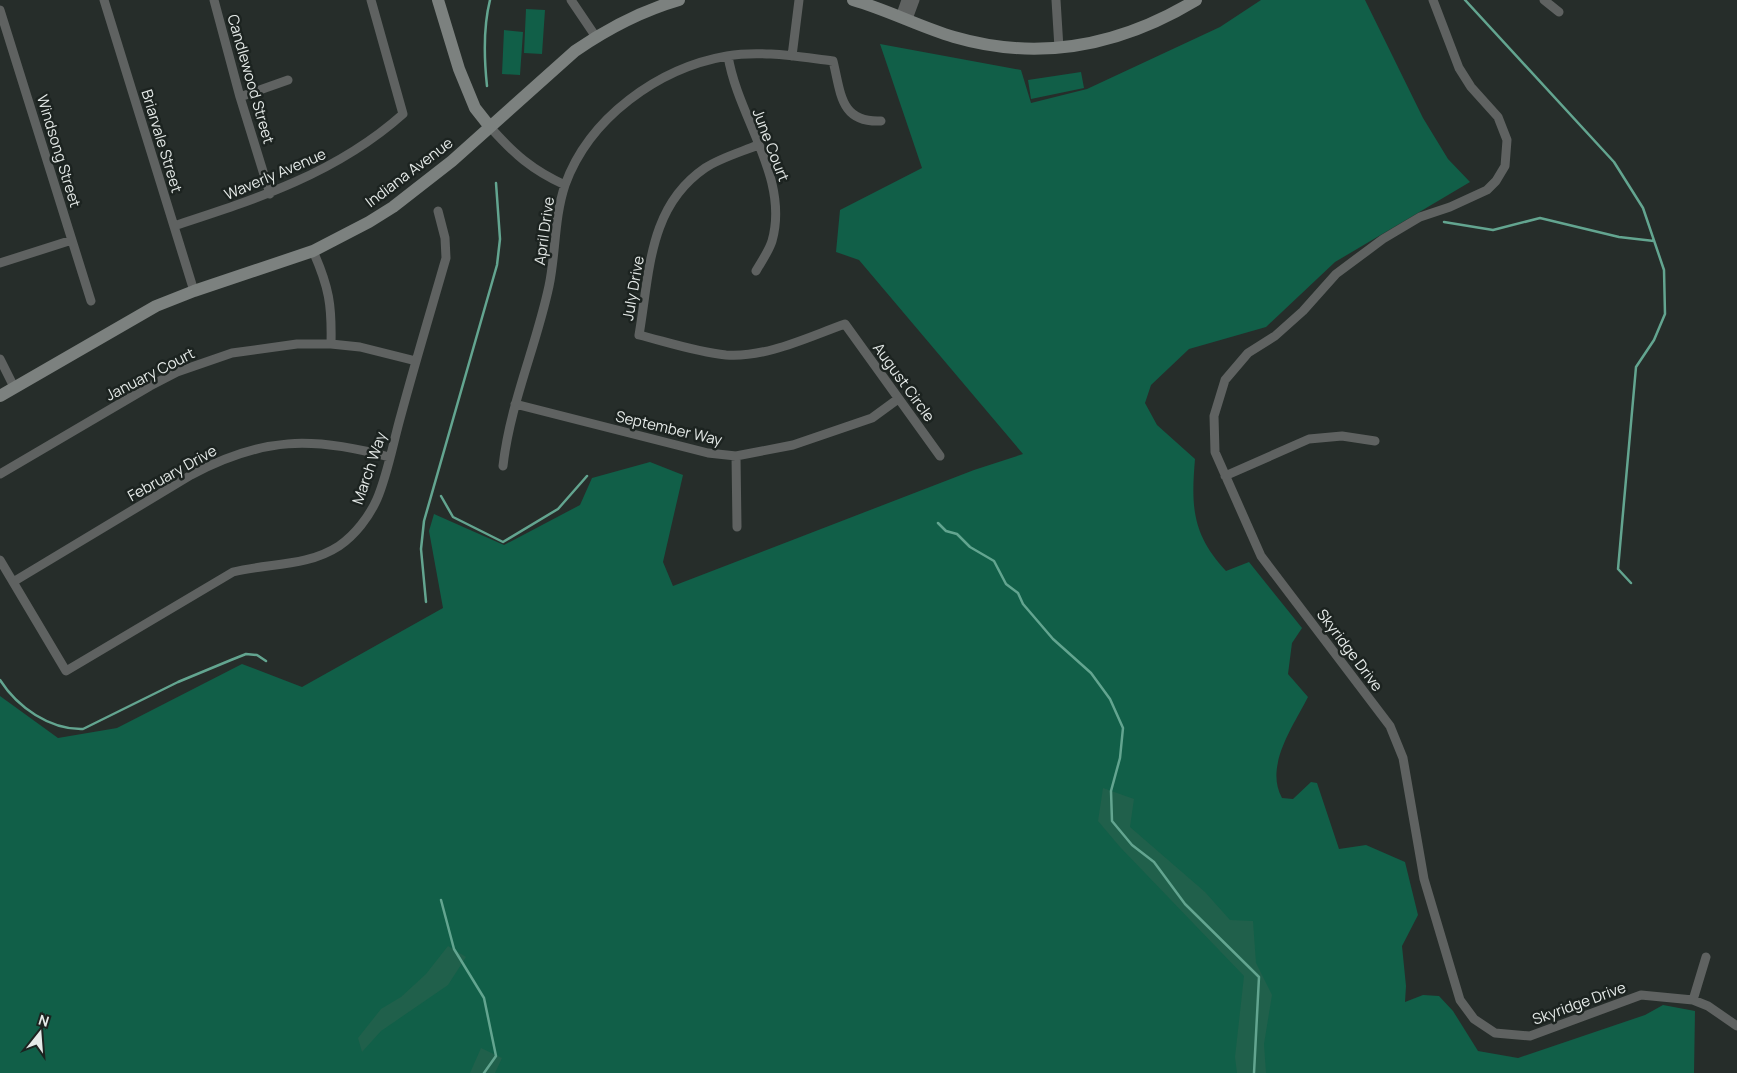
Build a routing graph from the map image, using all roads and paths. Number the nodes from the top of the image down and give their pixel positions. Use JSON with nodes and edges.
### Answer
{"nodes":[{"id":1,"x":104,"y":0,"type":"edge"},
{"id":2,"x":216,"y":0,"type":"edge"},
{"id":3,"x":371,"y":0,"type":"edge"},
{"id":4,"x":438,"y":0,"type":"edge"},
{"id":5,"x":571,"y":0,"type":"edge"},
{"id":6,"x":678,"y":0,"type":"edge"},
{"id":7,"x":799,"y":0,"type":"edge"},
{"id":8,"x":853,"y":0,"type":"edge"},
{"id":9,"x":906,"y":0,"type":"edge"},
{"id":10,"x":915,"y":0,"type":"edge"},
{"id":11,"x":1056,"y":0,"type":"edge"},
{"id":12,"x":1196,"y":0,"type":"edge"},
{"id":13,"x":1433,"y":0,"type":"edge"},
{"id":14,"x":1544,"y":0,"type":"edge"},
{"id":15,"x":0,"y":10,"type":"edge"},
{"id":16,"x":1559,"y":12,"type":"dead end"},
{"id":17,"x":904,"y":18,"type":"junction"},
{"id":18,"x":596,"y":37,"type":"junction"},
{"id":19,"x":1059,"y":48,"type":"junction"},
{"id":20,"x":728,"y":56,"type":"junction"},
{"id":21,"x":792,"y":56,"type":"junction"},
{"id":22,"x":288,"y":80,"type":"dead end"},
{"id":23,"x":240,"y":96,"type":"junction"},
{"id":24,"x":881,"y":121,"type":"dead end"},
{"id":25,"x":490,"y":126,"type":"junction"},
{"id":26,"x":758,"y":145,"type":"junction"},
{"id":27,"x":565,"y":185,"type":"junction"},
{"id":28,"x":270,"y":194,"type":"junction"},
{"id":29,"x":438,"y":211,"type":"dead end"},
{"id":30,"x":174,"y":226,"type":"junction"},
{"id":31,"x":72,"y":240,"type":"junction"},
{"id":32,"x":313,"y":251,"type":"junction"},
{"id":33,"x":0,"y":263,"type":"edge"},
{"id":34,"x":756,"y":271,"type":"dead end"},
{"id":35,"x":194,"y":291,"type":"junction"},
{"id":36,"x":90,"y":301,"type":"dead end"},
{"id":37,"x":845,"y":324,"type":"joint"},
{"id":38,"x":331,"y":344,"type":"junction"},
{"id":39,"x":0,"y":359,"type":"edge"},
{"id":40,"x":416,"y":361,"type":"junction"},
{"id":41,"x":14,"y":387,"type":"junction"},
{"id":42,"x":0,"y":396,"type":"edge"},
{"id":43,"x":898,"y":399,"type":"junction"},
{"id":44,"x":515,"y":404,"type":"junction"},
{"id":45,"x":1376,"y":441,"type":"dead end"},
{"id":46,"x":736,"y":456,"type":"junction"},
{"id":47,"x":940,"y":456,"type":"dead end"},
{"id":48,"x":390,"y":457,"type":"junction"},
{"id":49,"x":504,"y":466,"type":"dead end"},
{"id":50,"x":0,"y":474,"type":"edge"},
{"id":51,"x":1225,"y":476,"type":"junction"},
{"id":52,"x":737,"y":527,"type":"dead end"},
{"id":53,"x":0,"y":560,"type":"edge"},
{"id":54,"x":13,"y":582,"type":"junction"},
{"id":55,"x":1706,"y":957,"type":"dead end"},
{"id":56,"x":1693,"y":1000,"type":"junction"},
{"id":57,"x":1737,"y":1026,"type":"edge"}],
"edges":[{"from":1,"to":30,"type":"street","name":"Briarvale Street"},
{"from":2,"to":23,"type":"street","name":"Candlewood Street"},
{"from":3,"to":28,"type":"street","name":"Waverly Avenue"},
{"from":4,"to":25,"type":"street"},
{"from":5,"to":18,"type":"street"},
{"from":6,"to":18,"type":"street","name":"Indiana Avenue"},
{"from":7,"to":21,"type":"street"},
{"from":8,"to":17,"type":"street"},
{"from":9,"to":17,"type":"street"},
{"from":10,"to":17,"type":"street"},
{"from":11,"to":19,"type":"street"},
{"from":12,"to":19,"type":"street"},
{"from":13,"to":51,"type":"street","name":"Skyridge Drive"},
{"from":14,"to":16,"type":"street"},
{"from":15,"to":31,"type":"street","name":"Windsong Street"},
{"from":17,"to":19,"type":"street"},
{"from":18,"to":25,"type":"street","name":"Indiana Avenue"},
{"from":20,"to":21,"type":"street","name":"April Drive"},
{"from":20,"to":26,"type":"street","name":"June Court"},
{"from":20,"to":27,"type":"street","name":"April Drive"},
{"from":21,"to":24,"type":"street","name":"April Drive"},
{"from":22,"to":23,"type":"street"},
{"from":23,"to":28,"type":"street","name":"Candlewood Street"},
{"from":25,"to":27,"type":"street"},
{"from":25,"to":32,"type":"street","name":"Indiana Avenue"},
{"from":26,"to":34,"type":"street","name":"June Court"},
{"from":26,"to":37,"type":"street","name":"July Drive"},
{"from":27,"to":44,"type":"street","name":"April Drive"},
{"from":28,"to":30,"type":"street","name":"Waverly Avenue"},
{"from":29,"to":40,"type":"street","name":"March Way"},
{"from":30,"to":35,"type":"street","name":"Briarvale Street"},
{"from":31,"to":33,"type":"street"},
{"from":31,"to":36,"type":"street","name":"Windsong Street"},
{"from":32,"to":35,"type":"street","name":"Indiana Avenue"},
{"from":32,"to":38,"type":"street"},
{"from":35,"to":41,"type":"street","name":"Indiana Avenue"},
{"from":37,"to":43,"type":"street","name":"August Circle"},
{"from":38,"to":40,"type":"street","name":"January Court"},
{"from":38,"to":50,"type":"street","name":"January Court"},
{"from":39,"to":41,"type":"street"},
{"from":40,"to":48,"type":"street","name":"March Way"},
{"from":41,"to":42,"type":"street","name":"Indiana Avenue"},
{"from":43,"to":46,"type":"street","name":"September Way"},
{"from":43,"to":47,"type":"street","name":"August Circle"},
{"from":44,"to":46,"type":"street","name":"September Way"},
{"from":44,"to":49,"type":"street","name":"April Drive"},
{"from":45,"to":51,"type":"street"},
{"from":46,"to":52,"type":"street"},
{"from":48,"to":54,"type":"street","name":"February Drive"},
{"from":48,"to":54,"type":"street","name":"March Way"},
{"from":51,"to":56,"type":"street","name":"Skyridge Drive"},
{"from":53,"to":54,"type":"street"},
{"from":55,"to":56,"type":"street"},
{"from":56,"to":57,"type":"street","name":"Skyridge Drive"}]}
